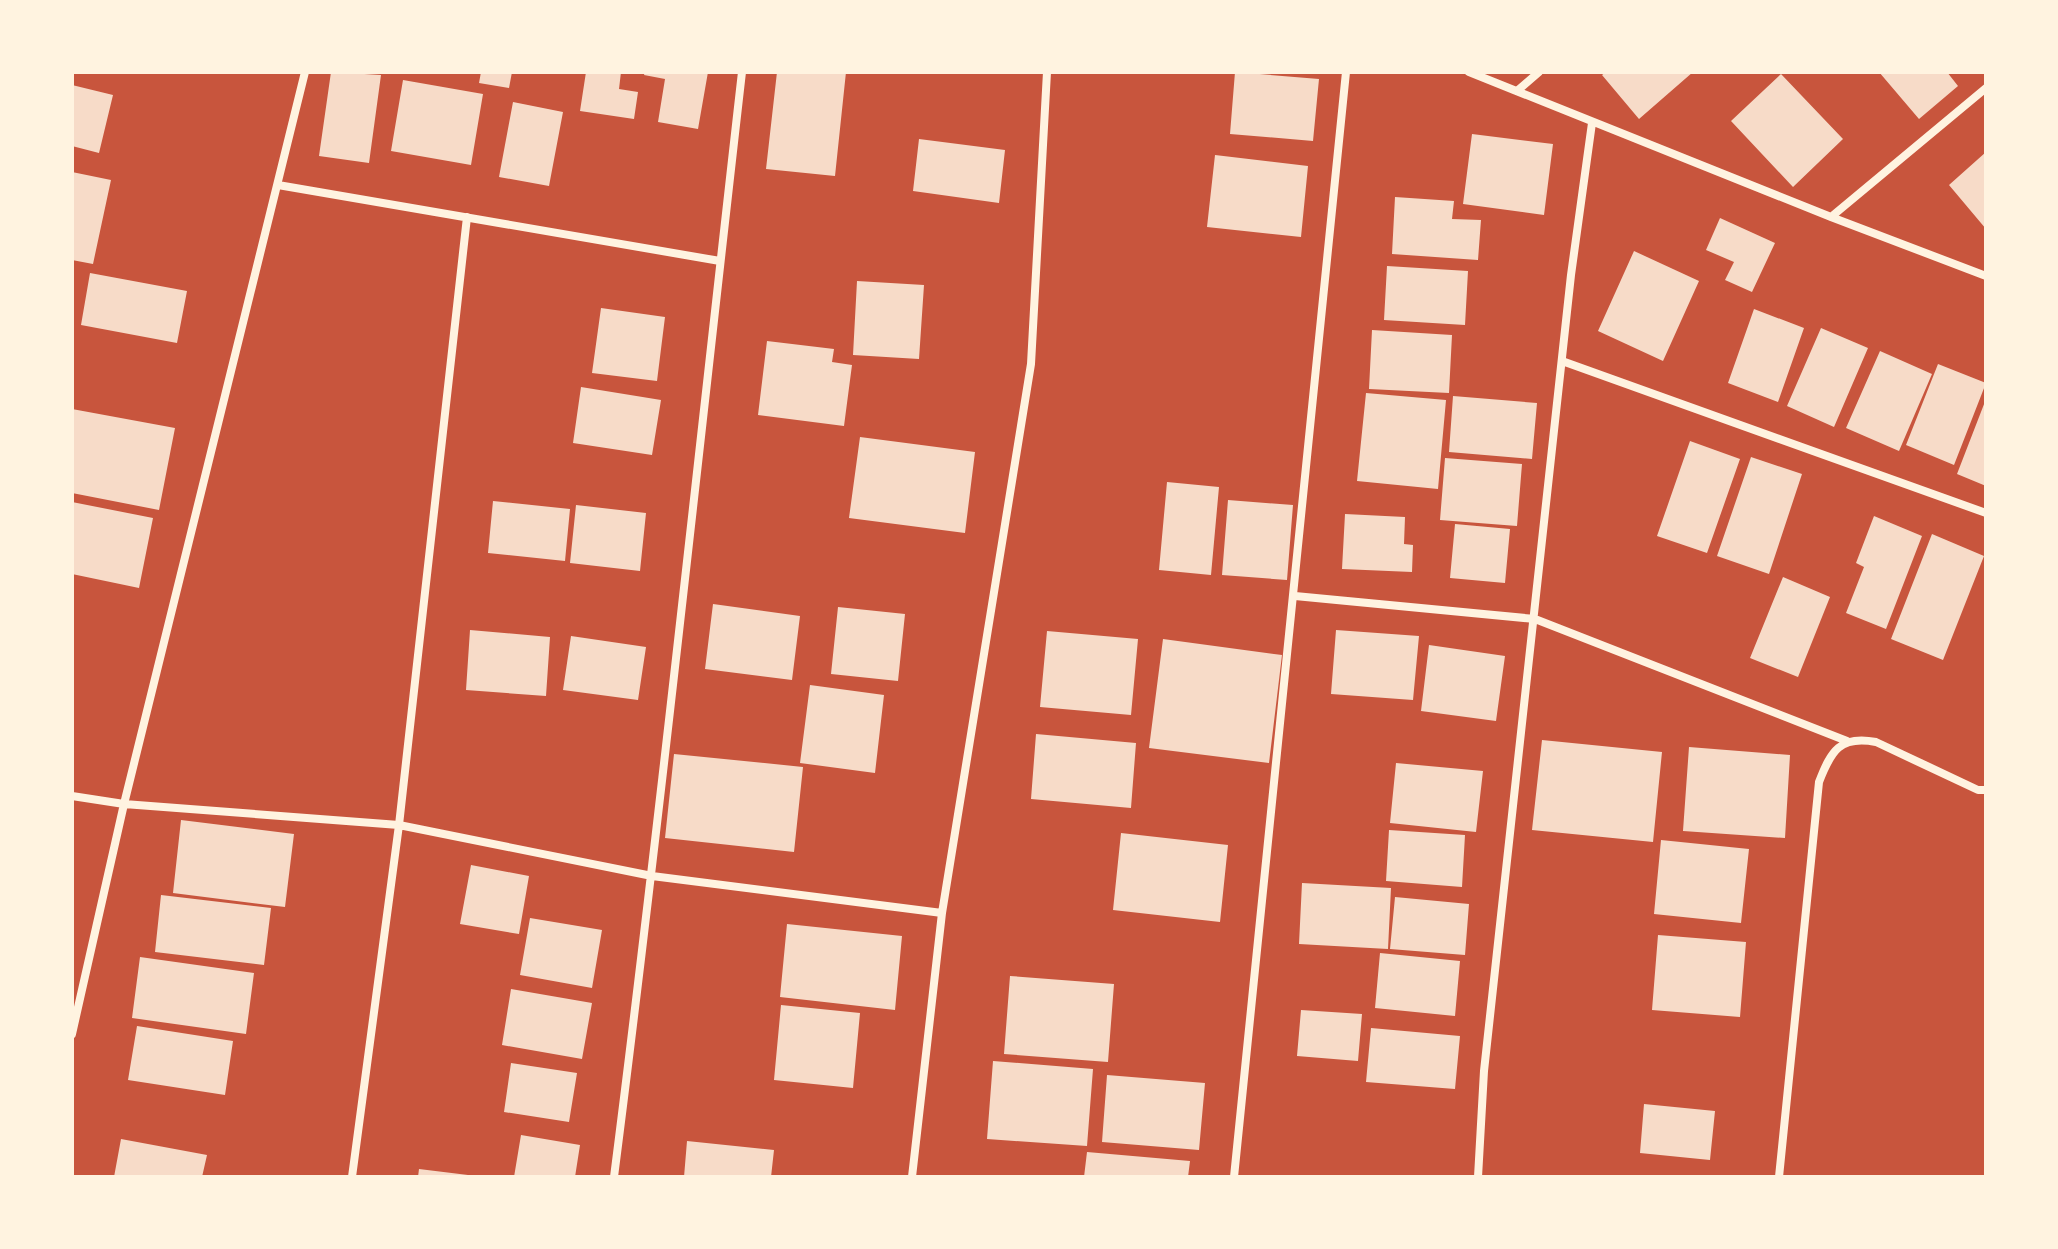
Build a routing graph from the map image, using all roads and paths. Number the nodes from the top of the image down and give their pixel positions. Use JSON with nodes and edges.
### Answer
{"nodes":[{"id":1,"x":305,"y":72,"type":"edge"},
{"id":2,"x":742,"y":72,"type":"edge"},
{"id":3,"x":1047,"y":72,"type":"edge"},
{"id":4,"x":1346,"y":72,"type":"edge"},
{"id":5,"x":1469,"y":72,"type":"edge"},
{"id":6,"x":1539,"y":72,"type":"edge"},
{"id":7,"x":1986,"y":88,"type":"edge"},
{"id":8,"x":1517,"y":91,"type":"junction"},
{"id":9,"x":1592,"y":123,"type":"junction"},
{"id":10,"x":278,"y":185,"type":"junction"},
{"id":11,"x":467,"y":217,"type":"junction"},
{"id":12,"x":1831,"y":217,"type":"junction"},
{"id":13,"x":720,"y":261,"type":"junction"},
{"id":14,"x":1986,"y":276,"type":"edge"},
{"id":15,"x":1562,"y":361,"type":"junction"},
{"id":16,"x":1986,"y":513,"type":"edge"},
{"id":17,"x":1295,"y":596,"type":"junction"},
{"id":18,"x":1535,"y":619,"type":"junction"},
{"id":19,"x":1847,"y":741,"type":"junction"},
{"id":20,"x":1986,"y":790,"type":"edge"},
{"id":21,"x":72,"y":796,"type":"edge"},
{"id":22,"x":124,"y":804,"type":"junction"},
{"id":23,"x":399,"y":825,"type":"junction"},
{"id":24,"x":652,"y":876,"type":"junction"},
{"id":25,"x":942,"y":913,"type":"junction"},
{"id":26,"x":72,"y":1034,"type":"edge"},
{"id":27,"x":352,"y":1177,"type":"edge"},
{"id":28,"x":614,"y":1177,"type":"edge"},
{"id":29,"x":912,"y":1177,"type":"edge"},
{"id":30,"x":1234,"y":1177,"type":"edge"},
{"id":31,"x":1478,"y":1177,"type":"edge"},
{"id":32,"x":1779,"y":1177,"type":"edge"}],
"edges":[{"from":1,"to":10,"type":"street"},
{"from":2,"to":13,"type":"street"},
{"from":3,"to":25,"type":"street"},
{"from":4,"to":17,"type":"street"},
{"from":5,"to":8,"type":"street"},
{"from":6,"to":8,"type":"street"},
{"from":7,"to":12,"type":"street"},
{"from":8,"to":9,"type":"street"},
{"from":9,"to":12,"type":"street"},
{"from":9,"to":15,"type":"street"},
{"from":10,"to":11,"type":"street"},
{"from":10,"to":22,"type":"street"},
{"from":11,"to":13,"type":"street"},
{"from":11,"to":23,"type":"street"},
{"from":12,"to":14,"type":"street"},
{"from":13,"to":24,"type":"street"},
{"from":15,"to":16,"type":"street"},
{"from":15,"to":18,"type":"street"},
{"from":17,"to":18,"type":"street"},
{"from":17,"to":30,"type":"street"},
{"from":18,"to":19,"type":"street"},
{"from":18,"to":31,"type":"street"},
{"from":19,"to":20,"type":"street"},
{"from":19,"to":32,"type":"street"},
{"from":21,"to":22,"type":"street"},
{"from":22,"to":23,"type":"street"},
{"from":22,"to":26,"type":"street"},
{"from":23,"to":24,"type":"street"},
{"from":23,"to":27,"type":"street"},
{"from":24,"to":25,"type":"street"},
{"from":24,"to":28,"type":"street"},
{"from":25,"to":29,"type":"street"}]}
